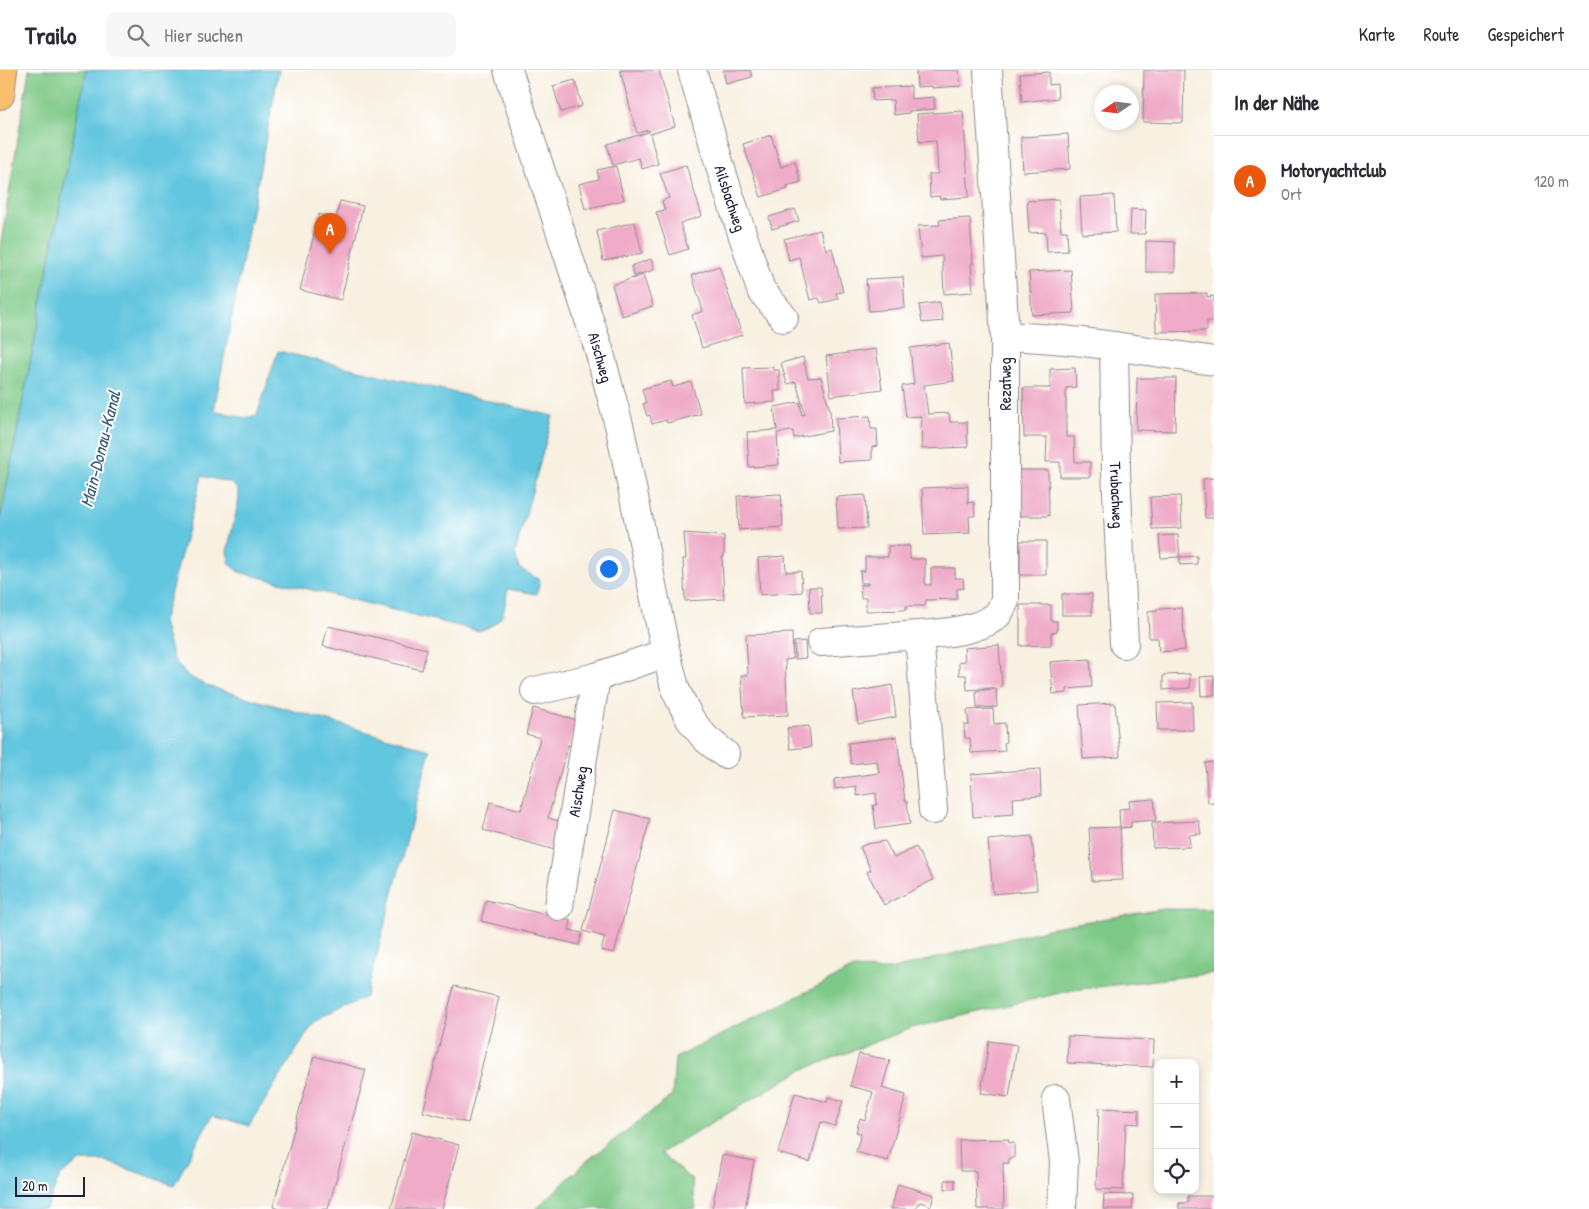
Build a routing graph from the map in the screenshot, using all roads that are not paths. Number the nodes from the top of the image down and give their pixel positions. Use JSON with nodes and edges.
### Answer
{"nodes":[{"id":1,"x":4,"y":70,"type":"edge"},
{"id":2,"x":508,"y":70,"type":"edge"},
{"id":3,"x":692,"y":70,"type":"edge"},
{"id":4,"x":988,"y":70,"type":"edge"},
{"id":5,"x":0,"y":95,"type":"edge"},
{"id":6,"x":784,"y":318,"type":"dead end"},
{"id":7,"x":1005,"y":336,"type":"junction"},
{"id":8,"x":1114,"y":346,"type":"junction"},
{"id":9,"x":1214,"y":361,"type":"edge"},
{"id":10,"x":919,"y":636,"type":"junction"},
{"id":11,"x":821,"y":642,"type":"dead end"},
{"id":12,"x":1124,"y":644,"type":"dead end"},
{"id":13,"x":666,"y":653,"type":"junction"},
{"id":14,"x":596,"y":677,"type":"junction"},
{"id":15,"x":535,"y":691,"type":"dead end"},
{"id":16,"x":725,"y":754,"type":"dead end"},
{"id":17,"x":933,"y":810,"type":"dead end"},
{"id":18,"x":559,"y":906,"type":"dead end"},
{"id":19,"x":1056,"y":1099,"type":"dead end"},
{"id":20,"x":1062,"y":1209,"type":"edge"}],
"edges":[{"from":1,"to":5,"type":"highway"},
{"from":2,"to":13,"type":"street","name":"Aischweg"},
{"from":3,"to":6,"type":"street","name":"Ailsbachweg"},
{"from":4,"to":7,"type":"street","name":"Rezatweg"},
{"from":7,"to":8,"type":"street"},
{"from":7,"to":10,"type":"street","name":"Rezatweg"},
{"from":8,"to":9,"type":"street"},
{"from":8,"to":12,"type":"street","name":"Trubachweg"},
{"from":10,"to":11,"type":"street","name":"Rezatweg"},
{"from":10,"to":17,"type":"street"},
{"from":13,"to":14,"type":"street"},
{"from":13,"to":16,"type":"street","name":"Aischweg"},
{"from":14,"to":15,"type":"street"},
{"from":14,"to":18,"type":"street","name":"Aischweg"},
{"from":19,"to":20,"type":"street"}]}
